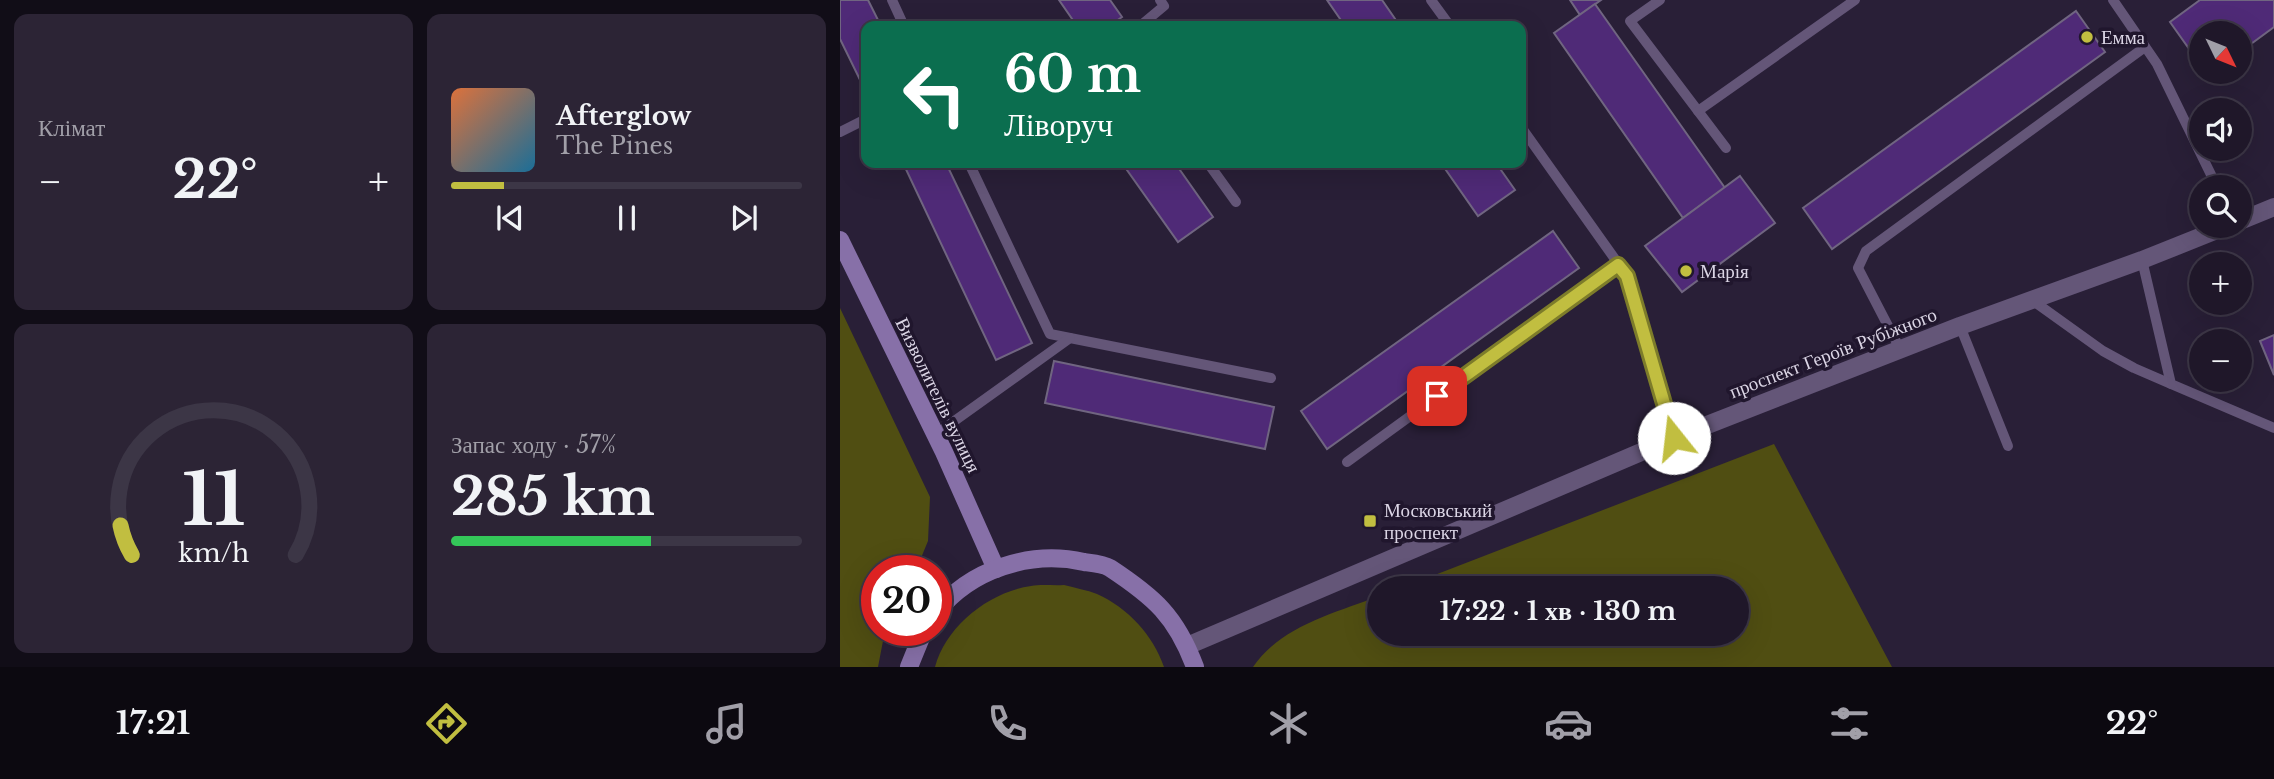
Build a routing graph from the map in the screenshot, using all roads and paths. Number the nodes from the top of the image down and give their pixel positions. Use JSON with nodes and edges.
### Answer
{"nodes":[{"id":1,"x":892,"y":0,"type":"edge"},
{"id":2,"x":1160,"y":0,"type":"edge"},
{"id":3,"x":1431,"y":0,"type":"edge"},
{"id":4,"x":1660,"y":0,"type":"edge"},
{"id":5,"x":1855,"y":0,"type":"edge"},
{"id":6,"x":2113,"y":0,"type":"edge"},
{"id":7,"x":902,"y":21,"type":"edge"},
{"id":8,"x":1146,"y":21,"type":"edge"},
{"id":9,"x":1446,"y":21,"type":"edge"},
{"id":10,"x":2145,"y":47,"type":"junction"},
{"id":11,"x":1698,"y":111,"type":"junction"},
{"id":12,"x":861,"y":122,"type":"edge"},
{"id":13,"x":840,"y":132,"type":"edge"},
{"id":14,"x":1526,"y":134,"type":"edge"},
{"id":15,"x":1726,"y":148,"type":"dead end"},
{"id":16,"x":971,"y":168,"type":"edge"},
{"id":17,"x":1212,"y":168,"type":"edge"},
{"id":18,"x":2211,"y":175,"type":"edge"},
{"id":19,"x":1236,"y":202,"type":"dead end"},
{"id":20,"x":2274,"y":207,"type":"edge"},
{"id":21,"x":2252,"y":216,"type":"edge"},
{"id":22,"x":2197,"y":238,"type":"edge"},
{"id":23,"x":840,"y":240,"type":"edge"},
{"id":24,"x":2143,"y":260,"type":"junction"},
{"id":25,"x":1618,"y":265,"type":"junction"},
{"id":26,"x":2032,"y":300,"type":"junction"},
{"id":27,"x":1960,"y":326,"type":"junction"},
{"id":28,"x":1070,"y":338,"type":"junction"},
{"id":29,"x":1900,"y":349,"type":"junction"},
{"id":30,"x":1271,"y":378,"type":"dead end"},
{"id":31,"x":2171,"y":383,"type":"junction"},
{"id":32,"x":2274,"y":428,"type":"edge"},
{"id":33,"x":936,"y":436,"type":"junction"},
{"id":34,"x":1674,"y":438,"type":"junction"},
{"id":35,"x":2008,"y":446,"type":"dead end"},
{"id":36,"x":1347,"y":462,"type":"dead end"},
{"id":37,"x":996,"y":569,"type":"junction"},
{"id":38,"x":952,"y":596,"type":"edge"},
{"id":39,"x":918,"y":646,"type":"edge"},
{"id":40,"x":1187,"y":646,"type":"junction"},
{"id":41,"x":909,"y":667,"type":"edge"},
{"id":42,"x":1195,"y":667,"type":"edge"}],
"edges":[{"from":1,"to":7,"type":"lane"},
{"from":2,"to":8,"type":"lane"},
{"from":3,"to":9,"type":"lane"},
{"from":4,"to":11,"type":"lane"},
{"from":5,"to":11,"type":"lane"},
{"from":6,"to":10,"type":"lane"},
{"from":10,"to":18,"type":"lane"},
{"from":10,"to":29,"type":"lane"},
{"from":11,"to":15,"type":"lane"},
{"from":12,"to":13,"type":"lane"},
{"from":14,"to":25,"type":"lane"},
{"from":16,"to":28,"type":"lane"},
{"from":17,"to":19,"type":"lane"},
{"from":20,"to":21,"type":"street"},
{"from":22,"to":24,"type":"street","name":"проспект Героїв Рубіжного"},
{"from":23,"to":33,"type":"main road","name":"Визволителів вулиця"},
{"from":24,"to":26,"type":"street","name":"проспект Героїв Рубіжного"},
{"from":24,"to":31,"type":"lane"},
{"from":25,"to":34,"type":"lane"},
{"from":25,"to":36,"type":"lane"},
{"from":26,"to":27,"type":"street","name":"проспект Героїв Рубіжного"},
{"from":26,"to":31,"type":"lane"},
{"from":27,"to":29,"type":"street","name":"проспект Героїв Рубіжного"},
{"from":27,"to":35,"type":"lane"},
{"from":28,"to":30,"type":"lane"},
{"from":28,"to":33,"type":"lane"},
{"from":29,"to":34,"type":"street","name":"проспект Героїв Рубіжного"},
{"from":31,"to":32,"type":"lane"},
{"from":33,"to":37,"type":"main road","name":"Визволителів вулиця"},
{"from":34,"to":40,"type":"street","name":"проспект Героїв Рубіжного"},
{"from":37,"to":38,"type":"main road"},
{"from":37,"to":40,"type":"main road"},
{"from":39,"to":41,"type":"main road"},
{"from":40,"to":42,"type":"main road"}]}
